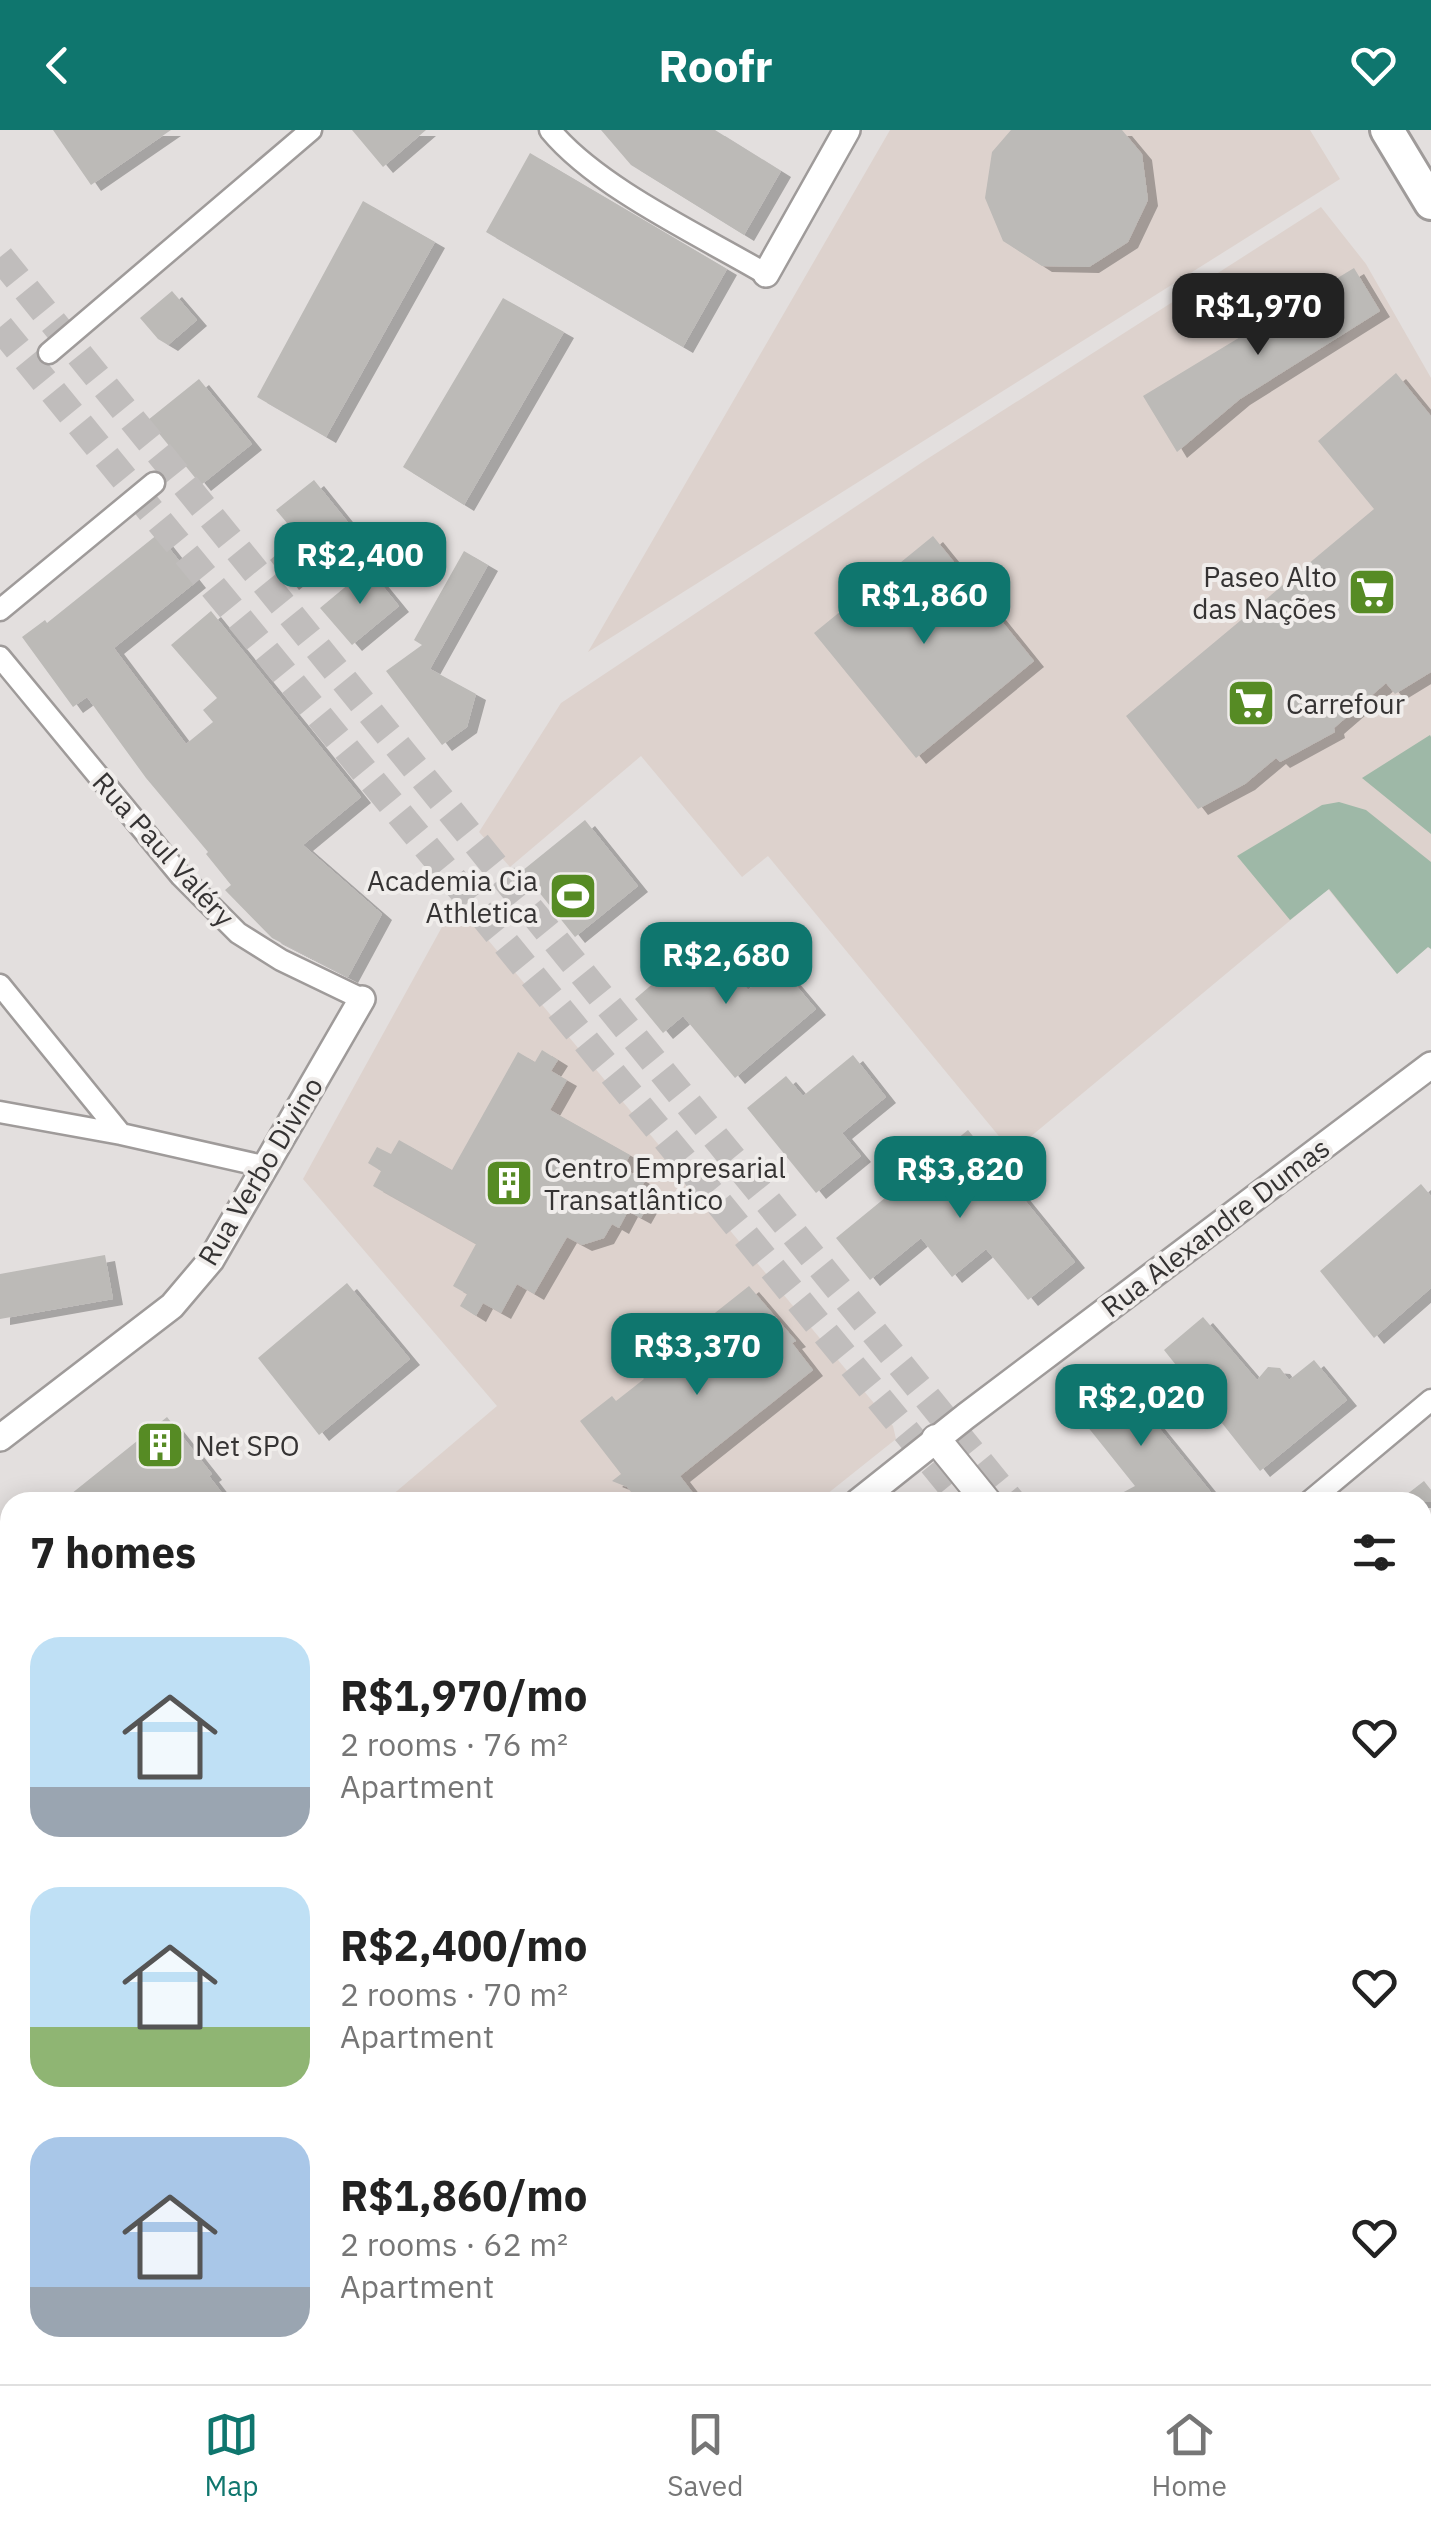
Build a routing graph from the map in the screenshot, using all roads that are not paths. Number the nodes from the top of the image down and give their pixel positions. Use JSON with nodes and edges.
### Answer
{"nodes":[{"id":1,"x":311,"y":130,"type":"edge"},
{"id":2,"x":550,"y":130,"type":"edge"},
{"id":3,"x":847,"y":130,"type":"edge"},
{"id":4,"x":1387,"y":130,"type":"edge"},
{"id":5,"x":1431,"y":203,"type":"edge"},
{"id":6,"x":766,"y":274,"type":"joint"},
{"id":7,"x":48,"y":354,"type":"dead end"},
{"id":8,"x":154,"y":482,"type":"dead end"},
{"id":9,"x":0,"y":610,"type":"edge"},
{"id":10,"x":0,"y":657,"type":"edge"},
{"id":11,"x":0,"y":986,"type":"edge"},
{"id":12,"x":362,"y":999,"type":"joint"},
{"id":13,"x":1431,"y":1065,"type":"edge"},
{"id":14,"x":0,"y":1112,"type":"edge"},
{"id":15,"x":121,"y":1134,"type":"junction"},
{"id":16,"x":263,"y":1166,"type":"junction"},
{"id":17,"x":1431,"y":1400,"type":"edge"},
{"id":18,"x":0,"y":1438,"type":"edge"},
{"id":19,"x":936,"y":1439,"type":"junction"},
{"id":20,"x":870,"y":1492,"type":"edge"},
{"id":21,"x":980,"y":1492,"type":"edge"},
{"id":22,"x":1321,"y":1492,"type":"edge"}],
"edges":[{"from":1,"to":7,"type":"street"},
{"from":2,"to":6,"type":"street"},
{"from":3,"to":6,"type":"street"},
{"from":4,"to":5,"type":"highway"},
{"from":8,"to":9,"type":"street"},
{"from":10,"to":12,"type":"street","name":"Rua Paul Valéry"},
{"from":11,"to":15,"type":"street"},
{"from":12,"to":16,"type":"street","name":"Rua Verbo Divino"},
{"from":13,"to":19,"type":"street","name":"Rua Alexandre Dumas"},
{"from":14,"to":15,"type":"street"},
{"from":15,"to":16,"type":"street"},
{"from":16,"to":18,"type":"street","name":"Rua Verbo Divino"},
{"from":17,"to":22,"type":"street"},
{"from":19,"to":20,"type":"street","name":"Rua Alexandre Dumas"},
{"from":19,"to":21,"type":"main road"}]}
